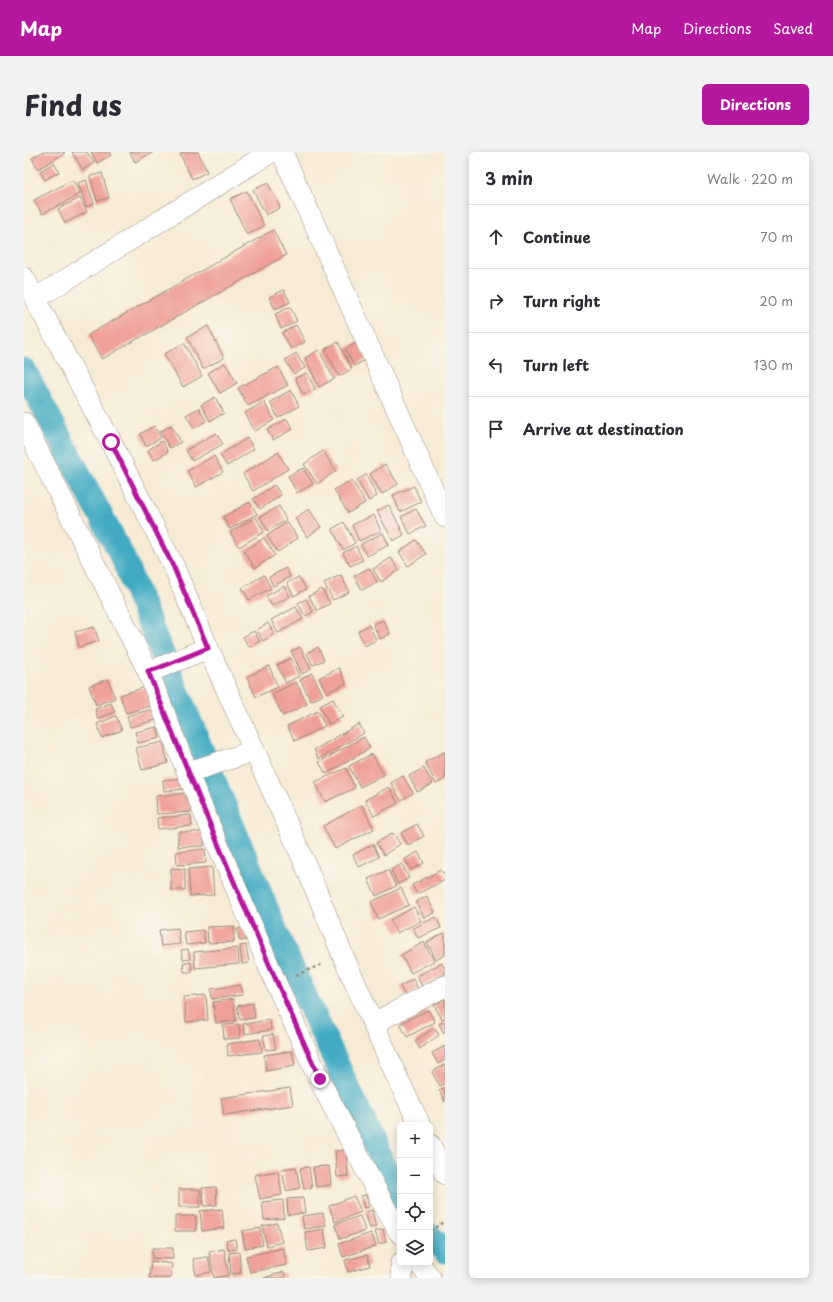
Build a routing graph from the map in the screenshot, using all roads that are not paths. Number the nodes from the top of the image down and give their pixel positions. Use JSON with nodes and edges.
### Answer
{"nodes":[{"id":1,"x":271,"y":152,"type":"edge"},
{"id":2,"x":282,"y":152,"type":"edge"},
{"id":3,"x":24,"y":278,"type":"edge"},
{"id":4,"x":35,"y":299,"type":"junction"},
{"id":5,"x":24,"y":423,"type":"edge"},
{"id":6,"x":445,"y":517,"type":"edge"},
{"id":7,"x":202,"y":651,"type":"junction"},
{"id":8,"x":152,"y":670,"type":"junction"},
{"id":9,"x":246,"y":754,"type":"junction"},
{"id":10,"x":192,"y":772,"type":"junction"},
{"id":11,"x":445,"y":986,"type":"edge"},
{"id":12,"x":374,"y":1023,"type":"junction"},
{"id":13,"x":419,"y":1122,"type":"edge"},
{"id":14,"x":433,"y":1151,"type":"edge"},
{"id":15,"x":445,"y":1174,"type":"edge"},
{"id":16,"x":398,"y":1230,"type":"edge"},
{"id":17,"x":401,"y":1266,"type":"edge"},
{"id":18,"x":421,"y":1266,"type":"edge"},
{"id":19,"x":402,"y":1278,"type":"edge"},
{"id":20,"x":430,"y":1278,"type":"edge"}],
"edges":[{"from":1,"to":4,"type":"street"},
{"from":2,"to":6,"type":"street"},
{"from":3,"to":4,"type":"street"},
{"from":4,"to":7,"type":"street"},
{"from":5,"to":8,"type":"street"},
{"from":7,"to":8,"type":"street"},
{"from":7,"to":9,"type":"street"},
{"from":8,"to":10,"type":"street"},
{"from":9,"to":10,"type":"street"},
{"from":9,"to":12,"type":"street"},
{"from":10,"to":16,"type":"street"},
{"from":11,"to":12,"type":"street"},
{"from":12,"to":13,"type":"street"},
{"from":14,"to":15,"type":"street"},
{"from":17,"to":19,"type":"street"},
{"from":18,"to":20,"type":"street"}]}
